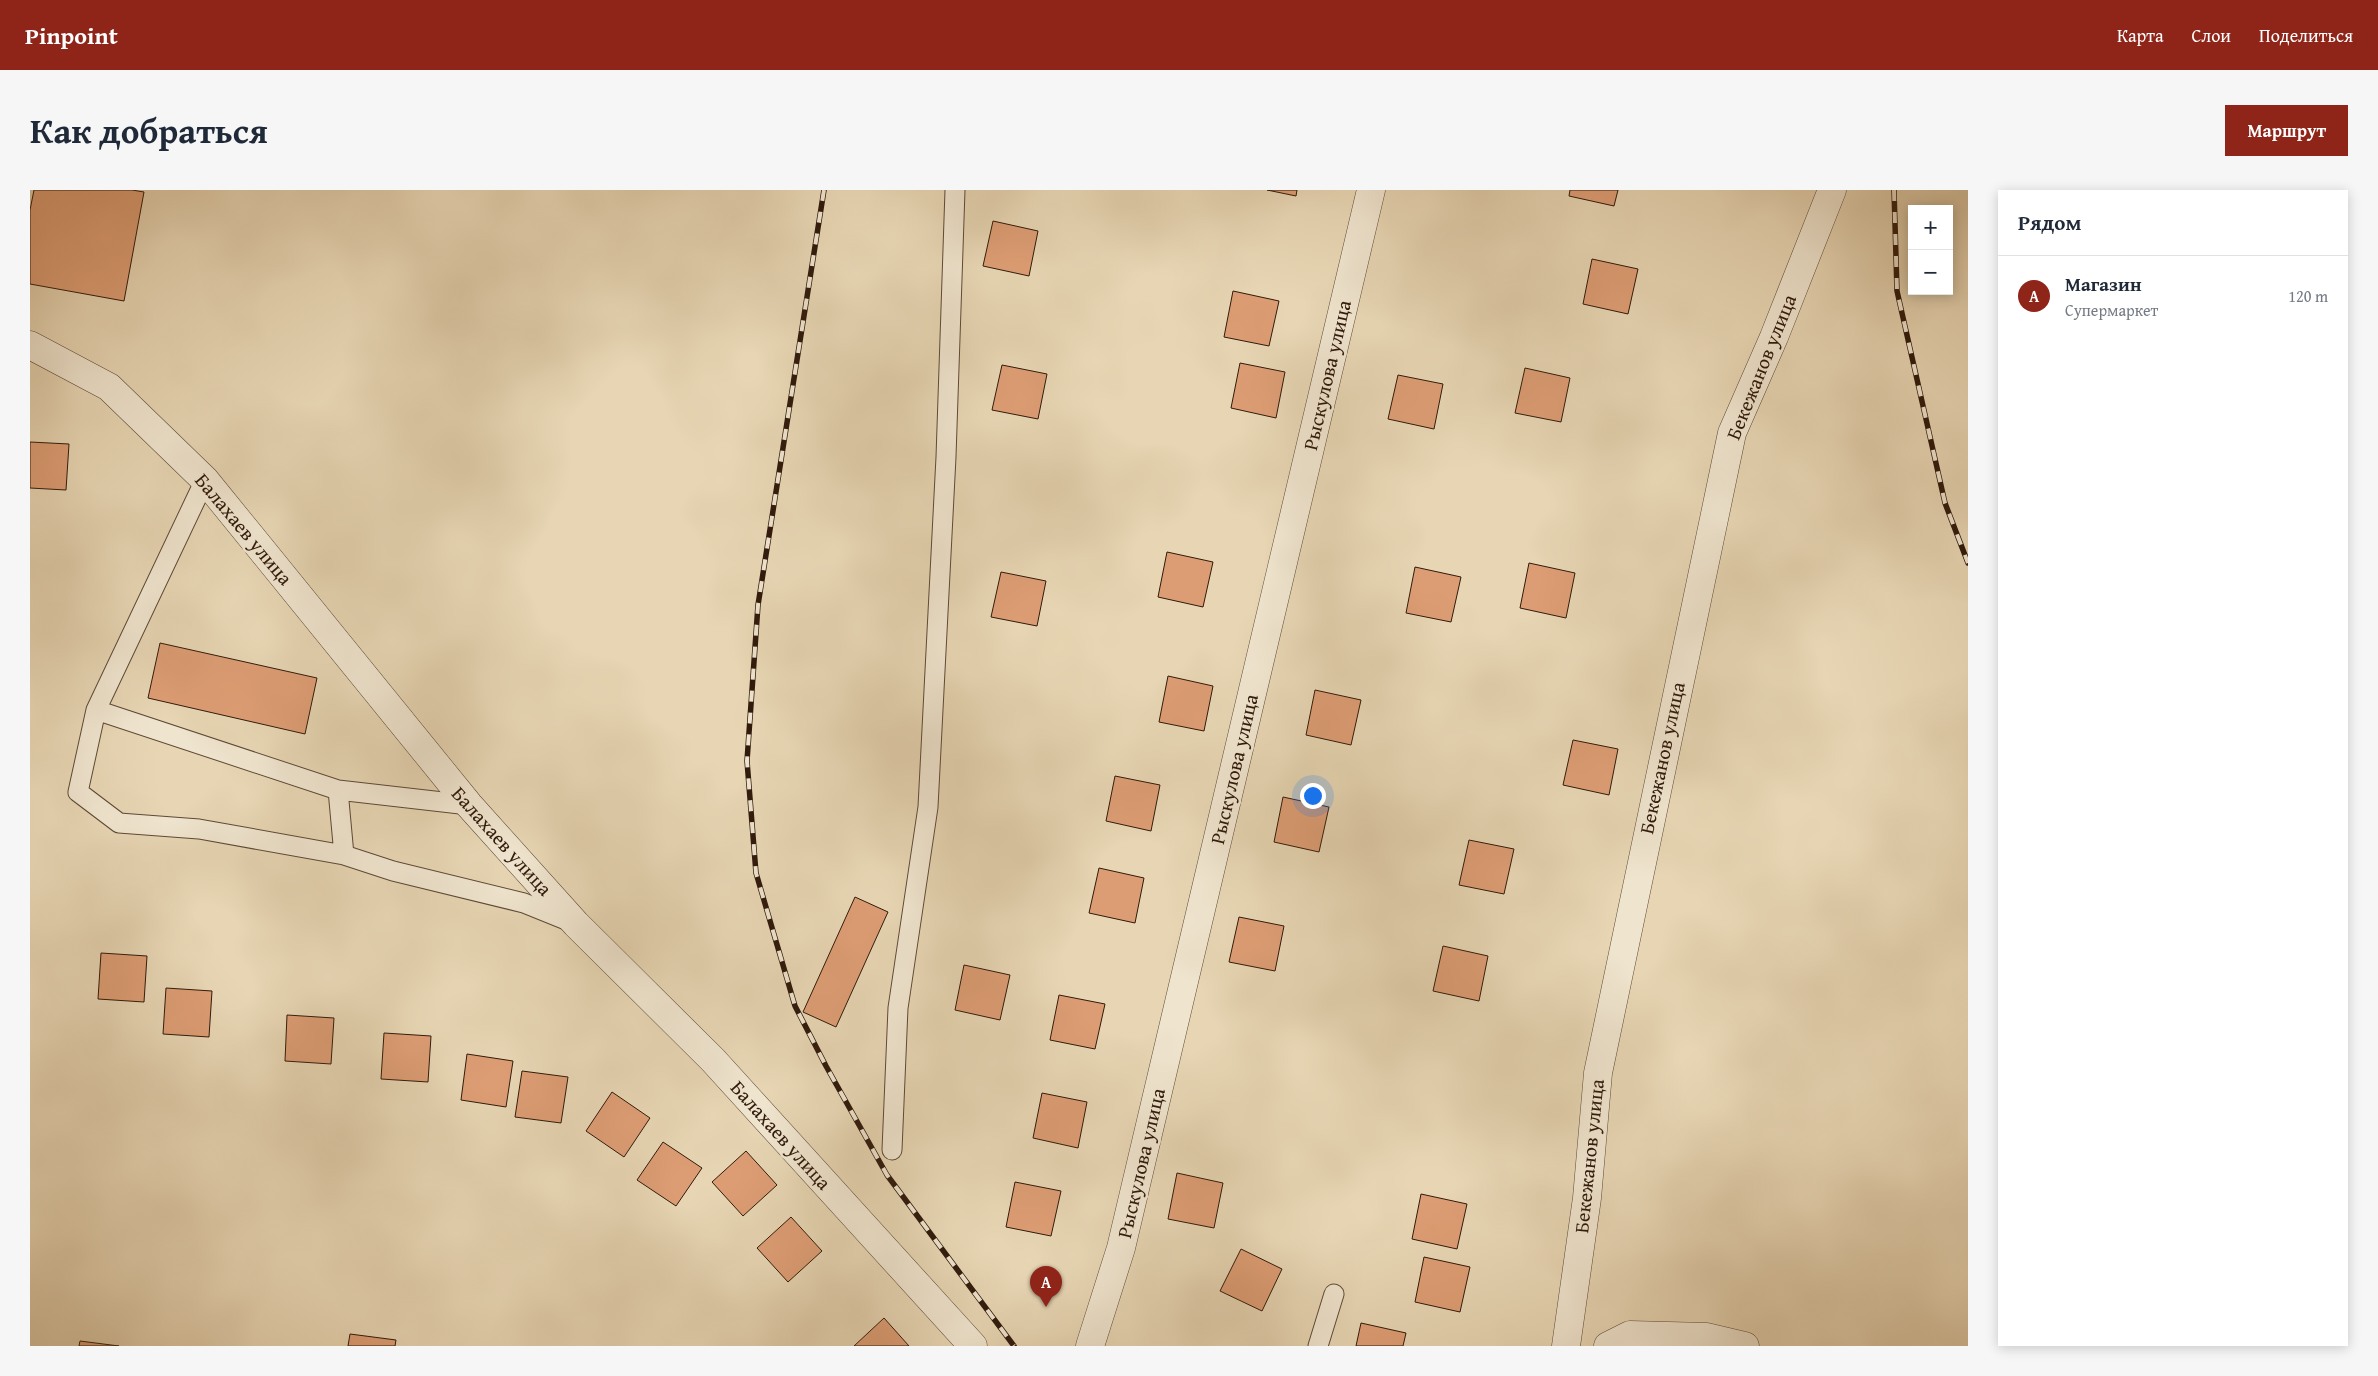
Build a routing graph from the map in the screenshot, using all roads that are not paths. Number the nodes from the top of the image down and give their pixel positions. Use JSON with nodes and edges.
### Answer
{"nodes":[{"id":1,"x":955,"y":190,"type":"edge"},
{"id":2,"x":1371,"y":190,"type":"edge"},
{"id":3,"x":1832,"y":190,"type":"edge"},
{"id":4,"x":30,"y":345,"type":"edge"},
{"id":5,"x":205,"y":480,"type":"junction"},
{"id":6,"x":96,"y":710,"type":"junction"},
{"id":7,"x":338,"y":790,"type":"junction"},
{"id":8,"x":469,"y":805,"type":"junction"},
{"id":9,"x":344,"y":855,"type":"junction"},
{"id":10,"x":576,"y":924,"type":"junction"},
{"id":11,"x":892,"y":1150,"type":"dead end"},
{"id":12,"x":1334,"y":1294,"type":"dead end"},
{"id":13,"x":973,"y":1346,"type":"edge"},
{"id":14,"x":1090,"y":1346,"type":"edge"},
{"id":15,"x":1318,"y":1346,"type":"edge"},
{"id":16,"x":1566,"y":1346,"type":"edge"},
{"id":17,"x":1608,"y":1346,"type":"edge"},
{"id":18,"x":1745,"y":1346,"type":"edge"}],
"edges":[{"from":1,"to":11,"type":"lane"},
{"from":2,"to":14,"type":"street","name":"Рыскулова улица"},
{"from":3,"to":16,"type":"street","name":"Бекежанов улица"},
{"from":4,"to":5,"type":"street","name":"Балахаев улица"},
{"from":5,"to":6,"type":"lane"},
{"from":5,"to":8,"type":"street","name":"Балахаев улица"},
{"from":6,"to":7,"type":"lane"},
{"from":6,"to":9,"type":"lane"},
{"from":7,"to":8,"type":"lane"},
{"from":7,"to":9,"type":"lane"},
{"from":8,"to":10,"type":"street","name":"Балахаев улица"},
{"from":9,"to":10,"type":"lane"},
{"from":10,"to":13,"type":"street","name":"Балахаев улица"},
{"from":12,"to":15,"type":"lane"},
{"from":17,"to":18,"type":"street"}]}
